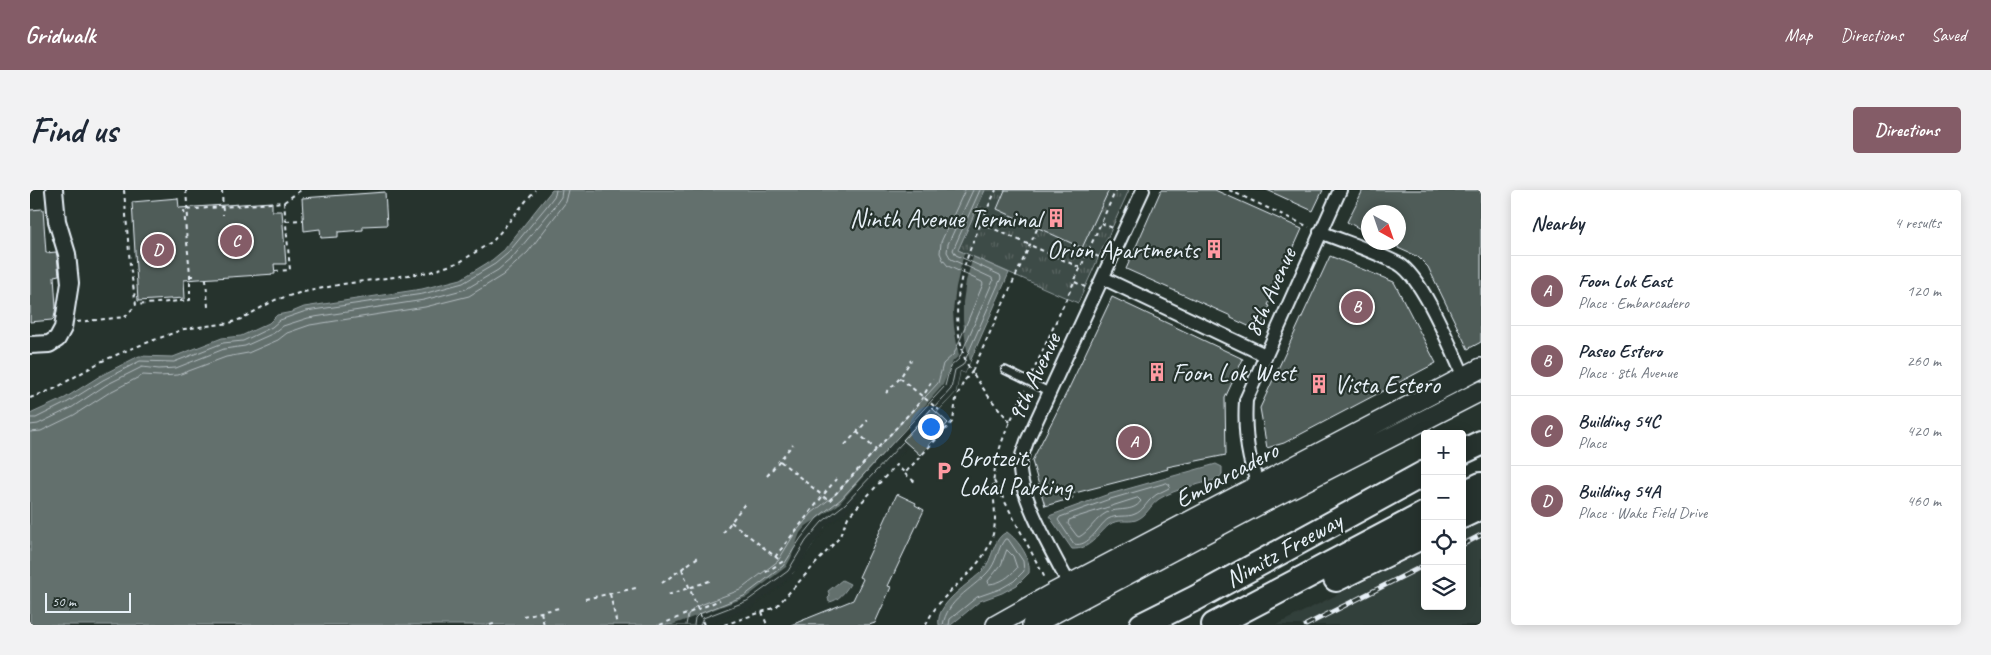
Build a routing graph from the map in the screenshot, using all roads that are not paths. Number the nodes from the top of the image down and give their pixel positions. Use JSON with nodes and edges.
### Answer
{"nodes":[{"id":1,"x":54,"y":190,"type":"edge"},
{"id":2,"x":1144,"y":190,"type":"edge"},
{"id":3,"x":1340,"y":190,"type":"edge"},
{"id":4,"x":1320,"y":232,"type":"junction"},
{"id":5,"x":1103,"y":278,"type":"junction"},
{"id":6,"x":30,"y":345,"type":"edge"},
{"id":7,"x":1265,"y":354,"type":"junction"},
{"id":8,"x":1481,"y":368,"type":"edge"},
{"id":9,"x":1005,"y":370,"type":"dead end"},
{"id":10,"x":1464,"y":377,"type":"junction"},
{"id":11,"x":1481,"y":391,"type":"edge"},
{"id":12,"x":1050,"y":392,"type":"junction"},
{"id":13,"x":1481,"y":442,"type":"edge"},
{"id":14,"x":1466,"y":450,"type":"edge"},
{"id":15,"x":1421,"y":474,"type":"edge"},
{"id":16,"x":1481,"y":485,"type":"edge"},
{"id":17,"x":1466,"y":492,"type":"edge"},
{"id":18,"x":1262,"y":493,"type":"junction"},
{"id":19,"x":1481,"y":507,"type":"edge"},
{"id":20,"x":1466,"y":514,"type":"edge"},
{"id":21,"x":1421,"y":516,"type":"edge"},
{"id":22,"x":1421,"y":537,"type":"edge"},
{"id":23,"x":1069,"y":584,"type":"junction"},
{"id":24,"x":996,"y":625,"type":"edge"},
{"id":25,"x":1032,"y":625,"type":"edge"},
{"id":26,"x":1142,"y":625,"type":"edge"},
{"id":27,"x":1214,"y":625,"type":"edge"},
{"id":28,"x":1237,"y":625,"type":"edge"}],
"edges":[{"from":1,"to":6,"type":"street"},
{"from":2,"to":5,"type":"street","name":"9th Avenue"},
{"from":3,"to":4,"type":"street","name":"8th Avenue"},
{"from":4,"to":7,"type":"street","name":"8th Avenue"},
{"from":4,"to":10,"type":"street"},
{"from":5,"to":7,"type":"street"},
{"from":5,"to":12,"type":"street","name":"9th Avenue"},
{"from":7,"to":18,"type":"street","name":"8th Avenue"},
{"from":8,"to":10,"type":"main road","name":"Embarcadero"},
{"from":9,"to":12,"type":"lane"},
{"from":10,"to":18,"type":"main road","name":"Embarcadero"},
{"from":11,"to":18,"type":"main road","name":"Embarcadero"},
{"from":12,"to":23,"type":"street","name":"9th Avenue"},
{"from":13,"to":14,"type":"highway"},
{"from":15,"to":26,"type":"highway","name":"Nimitz Freeway"},
{"from":16,"to":17,"type":"highway"},
{"from":18,"to":23,"type":"main road","name":"Embarcadero"},
{"from":18,"to":25,"type":"main road","name":"Embarcadero"},
{"from":19,"to":20,"type":"highway"},
{"from":21,"to":27,"type":"highway","name":"Nimitz Freeway"},
{"from":22,"to":28,"type":"highway"},
{"from":23,"to":24,"type":"main road","name":"Embarcadero"}]}
